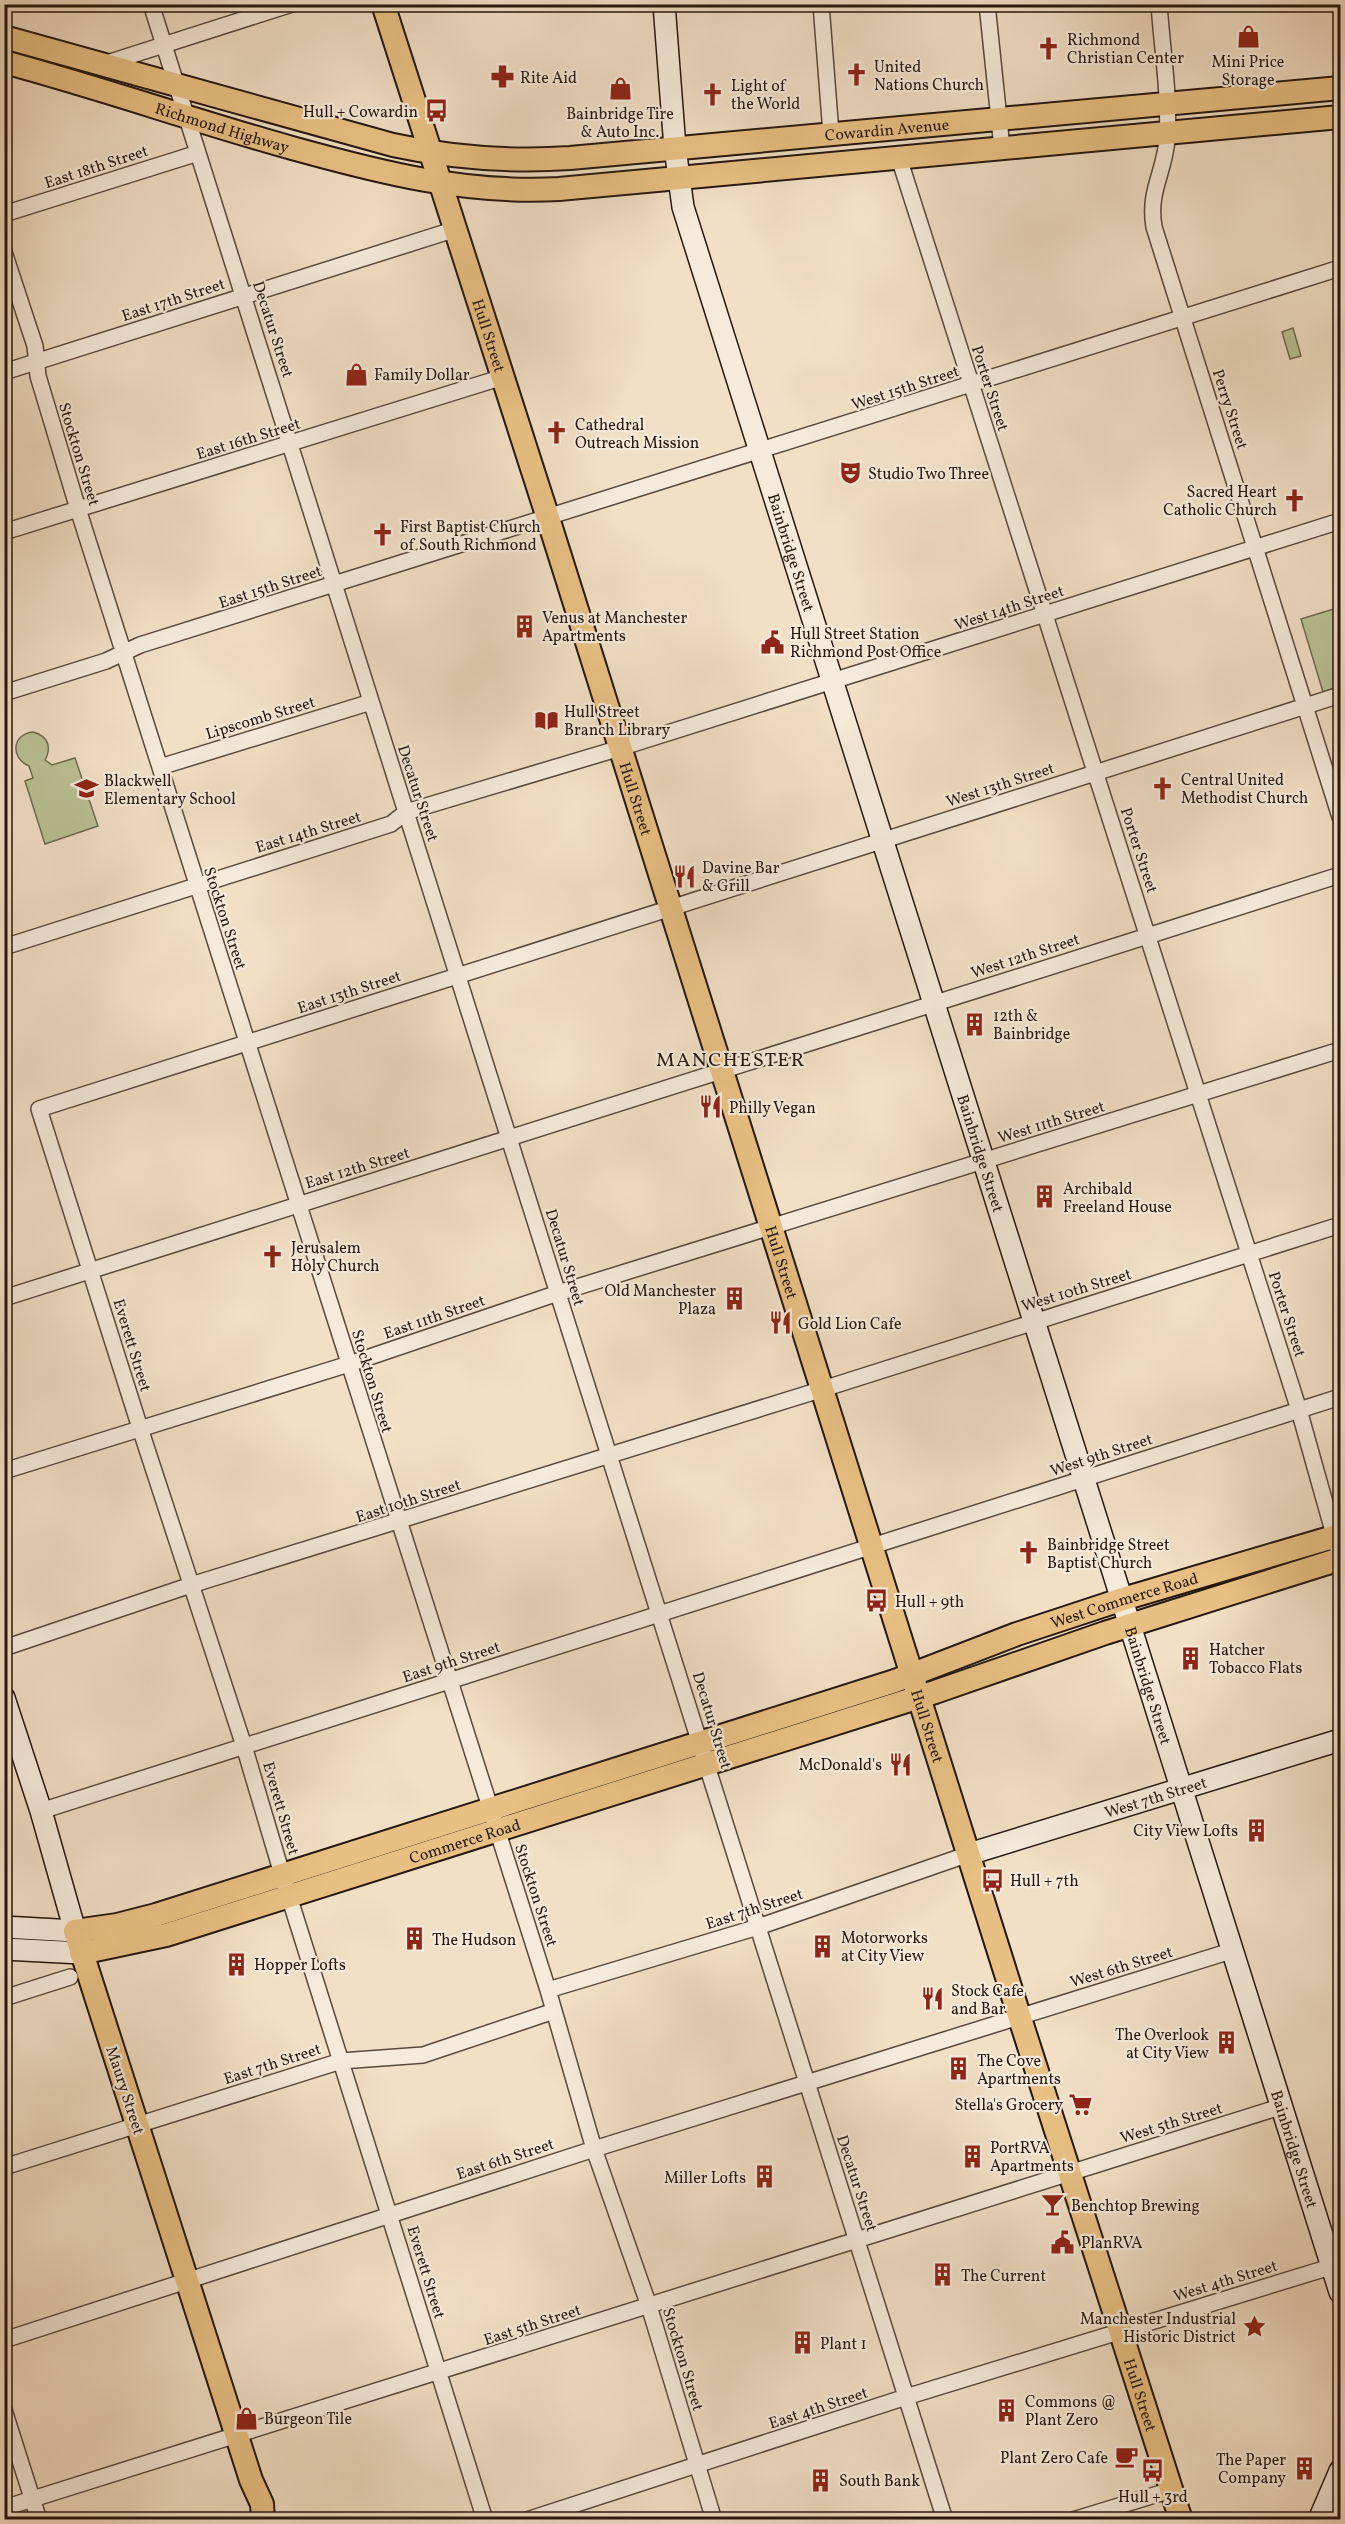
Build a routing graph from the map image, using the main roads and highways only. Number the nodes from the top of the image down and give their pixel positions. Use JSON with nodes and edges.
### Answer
{"nodes":[{"id":1,"x":383,"y":4,"type":"edge"},
{"id":2,"x":4,"y":37,"type":"edge"},
{"id":3,"x":4,"y":62,"type":"edge"},
{"id":4,"x":1341,"y":88,"type":"edge"},
{"id":5,"x":1341,"y":117,"type":"edge"},
{"id":6,"x":432,"y":153,"type":"junction"},
{"id":7,"x":442,"y":184,"type":"junction"},
{"id":8,"x":1339,"y":1547,"type":"edge"},
{"id":9,"x":913,"y":1674,"type":"junction"},
{"id":10,"x":920,"y":1696,"type":"junction"},
{"id":11,"x":704,"y":1753,"type":"junction"},
{"id":12,"x":494,"y":1819,"type":"junction"},
{"id":13,"x":75,"y":1931,"type":"joint"},
{"id":14,"x":81,"y":1953,"type":"junction"},
{"id":15,"x":251,"y":2480,"type":"junction"},
{"id":16,"x":252,"y":2520,"type":"edge"},
{"id":17,"x":263,"y":2520,"type":"edge"},
{"id":18,"x":1181,"y":2520,"type":"edge"}],
"edges":[{"from":1,"to":6,"type":"main road","name":"Hull Street"},
{"from":2,"to":6,"type":"main road","name":"Richmond Highway"},
{"from":3,"to":7,"type":"main road","name":"Richmond Highway"},
{"from":4,"to":6,"type":"main road","name":"Cowardin Avenue"},
{"from":5,"to":7,"type":"main road","name":"Cowardin Avenue"},
{"from":6,"to":7,"type":"main road","name":"Hull Street"},
{"from":7,"to":9,"type":"main road","name":"Hull Street"},
{"from":8,"to":9,"type":"main road","name":"West Commerce Road"},
{"from":8,"to":10,"type":"main road","name":"West Commerce Road"},
{"from":9,"to":10,"type":"main road","name":"Hull Street"},
{"from":9,"to":11,"type":"main road","name":"Commerce Road"},
{"from":10,"to":11,"type":"main road","name":"Commerce Road"},
{"from":10,"to":18,"type":"main road","name":"Hull Street"},
{"from":11,"to":12,"type":"main road","name":"Commerce Road"},
{"from":12,"to":13,"type":"main road","name":"Commerce Road"},
{"from":12,"to":14,"type":"main road","name":"Commerce Road"},
{"from":13,"to":14,"type":"main road","name":"Maury Street"},
{"from":14,"to":15,"type":"main road","name":"Maury Street"},
{"from":15,"to":16,"type":"main road","name":"Maury Street"},
{"from":15,"to":17,"type":"main road","name":"Maury Street"}]}
